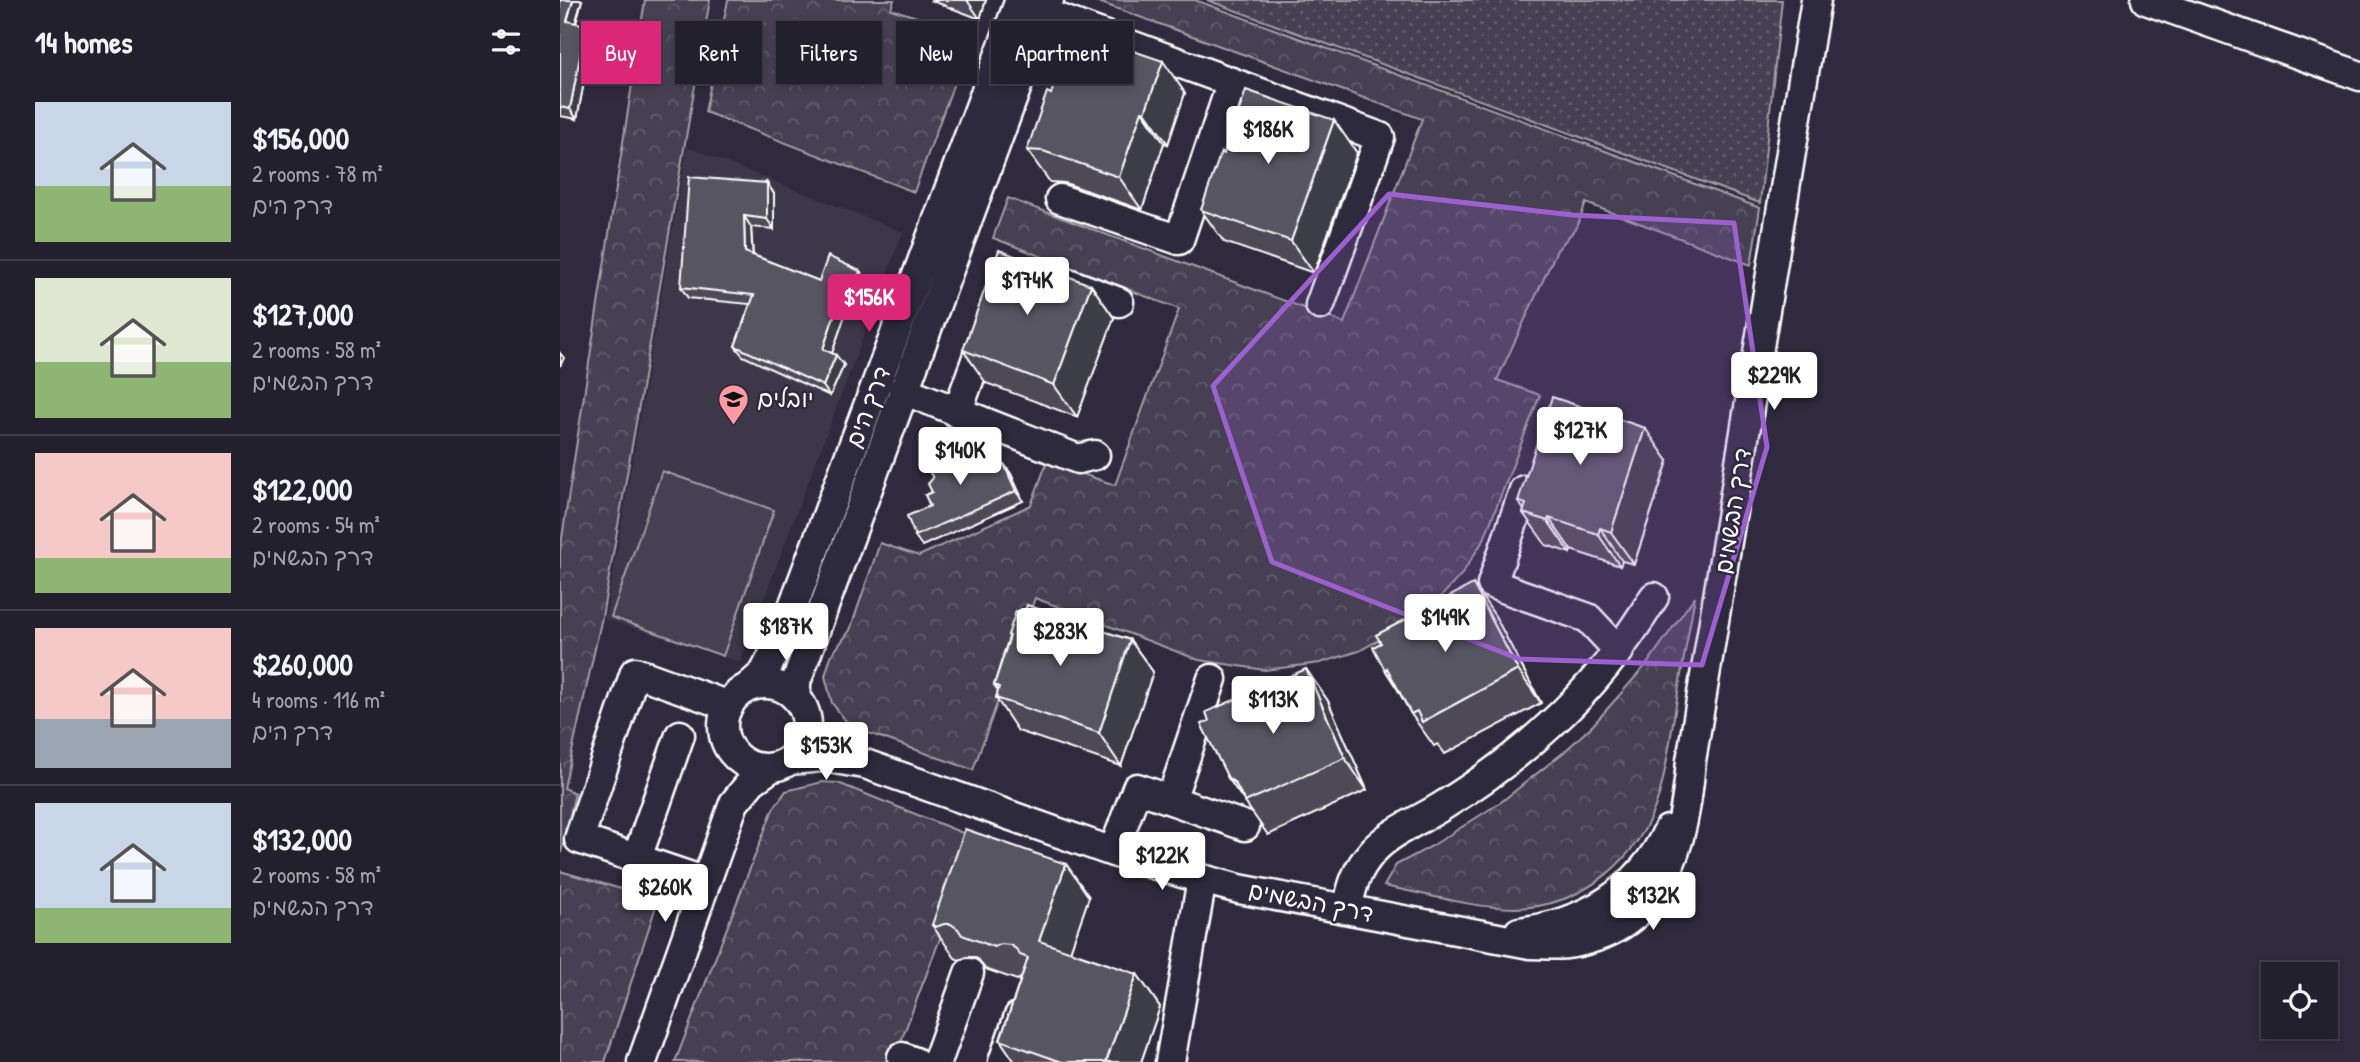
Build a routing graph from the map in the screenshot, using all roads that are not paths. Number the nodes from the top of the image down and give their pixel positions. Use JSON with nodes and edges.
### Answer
{"nodes":[{"id":1,"x":1808,"y":0,"type":"edge"},
{"id":2,"x":1816,"y":0,"type":"edge"},
{"id":3,"x":2146,"y":0,"type":"edge"},
{"id":4,"x":1038,"y":4,"type":"edge"},
{"id":5,"x":1806,"y":54,"type":"junction"},
{"id":6,"x":2360,"y":76,"type":"edge"},
{"id":7,"x":1232,"y":82,"type":"junction"},
{"id":8,"x":1060,"y":199,"type":"edge"},
{"id":9,"x":1036,"y":270,"type":"edge"},
{"id":10,"x":1119,"y":302,"type":"dead end"},
{"id":11,"x":1320,"y":304,"type":"dead end"},
{"id":12,"x":994,"y":312,"type":"edge"},
{"id":13,"x":903,"y":390,"type":"junction"},
{"id":14,"x":957,"y":413,"type":"junction"},
{"id":15,"x":1095,"y":455,"type":"dead end"},
{"id":16,"x":1524,"y":490,"type":"edge"},
{"id":17,"x":1654,"y":597,"type":"dead end"},
{"id":18,"x":1619,"y":651,"type":"junction"},
{"id":19,"x":1212,"y":679,"type":"dead end"},
{"id":20,"x":738,"y":697,"type":"junction"},
{"id":21,"x":801,"y":708,"type":"junction"},
{"id":22,"x":1266,"y":710,"type":"edge"},
{"id":23,"x":1199,"y":719,"type":"junction"},
{"id":24,"x":680,"y":735,"type":"dead end"},
{"id":25,"x":731,"y":750,"type":"junction"},
{"id":26,"x":780,"y":764,"type":"junction"},
{"id":27,"x":865,"y":764,"type":"junction"},
{"id":28,"x":1171,"y":800,"type":"junction"},
{"id":29,"x":734,"y":803,"type":"junction"},
{"id":30,"x":1245,"y":826,"type":"edge"},
{"id":31,"x":1113,"y":852,"type":"junction"},
{"id":32,"x":637,"y":858,"type":"junction"},
{"id":33,"x":1202,"y":879,"type":"junction"},
{"id":34,"x":706,"y":882,"type":"junction"},
{"id":35,"x":1348,"y":909,"type":"junction"},
{"id":36,"x":969,"y":973,"type":"edge"},
{"id":37,"x":1027,"y":993,"type":"edge"},
{"id":38,"x":642,"y":1062,"type":"edge"},
{"id":39,"x":937,"y":1062,"type":"edge"},
{"id":40,"x":1003,"y":1062,"type":"edge"},
{"id":41,"x":1170,"y":1062,"type":"edge"}],
"edges":[{"from":1,"to":5,"type":"street","name":"דרך הבשמים"},
{"from":2,"to":5,"type":"street","name":"דרך הבשמים"},
{"from":3,"to":6,"type":"street"},
{"from":4,"to":7,"type":"street"},
{"from":4,"to":13,"type":"street","name":"דרך הים"},
{"from":4,"to":20,"type":"street","name":"דרך הים"},
{"from":5,"to":35,"type":"street","name":"דרך הבשמים"},
{"from":7,"to":8,"type":"street"},
{"from":7,"to":11,"type":"street"},
{"from":9,"to":10,"type":"street"},
{"from":12,"to":14,"type":"street"},
{"from":13,"to":14,"type":"street"},
{"from":13,"to":21,"type":"street","name":"דרך הים"},
{"from":14,"to":15,"type":"street"},
{"from":16,"to":18,"type":"street"},
{"from":17,"to":18,"type":"street"},
{"from":18,"to":35,"type":"street"},
{"from":19,"to":23,"type":"street"},
{"from":20,"to":21,"type":"street"},
{"from":20,"to":25,"type":"street"},
{"from":20,"to":32,"type":"street"},
{"from":21,"to":26,"type":"street"},
{"from":21,"to":27,"type":"street","name":"דרך הבשמים"},
{"from":22,"to":23,"type":"street"},
{"from":23,"to":28,"type":"street"},
{"from":24,"to":32,"type":"street"},
{"from":25,"to":26,"type":"street"},
{"from":25,"to":29,"type":"street"},
{"from":26,"to":27,"type":"street","name":"דרך הבשמים"},
{"from":26,"to":29,"type":"street"},
{"from":27,"to":31,"type":"street","name":"דרך הבשמים"},
{"from":28,"to":30,"type":"street"},
{"from":28,"to":31,"type":"street"},
{"from":29,"to":34,"type":"street"},
{"from":31,"to":33,"type":"street","name":"דרך הבשמים"},
{"from":32,"to":34,"type":"street"},
{"from":33,"to":35,"type":"street","name":"דרך הבשמים"},
{"from":33,"to":41,"type":"street"},
{"from":34,"to":38,"type":"street"},
{"from":36,"to":39,"type":"street"},
{"from":37,"to":40,"type":"street"}]}
